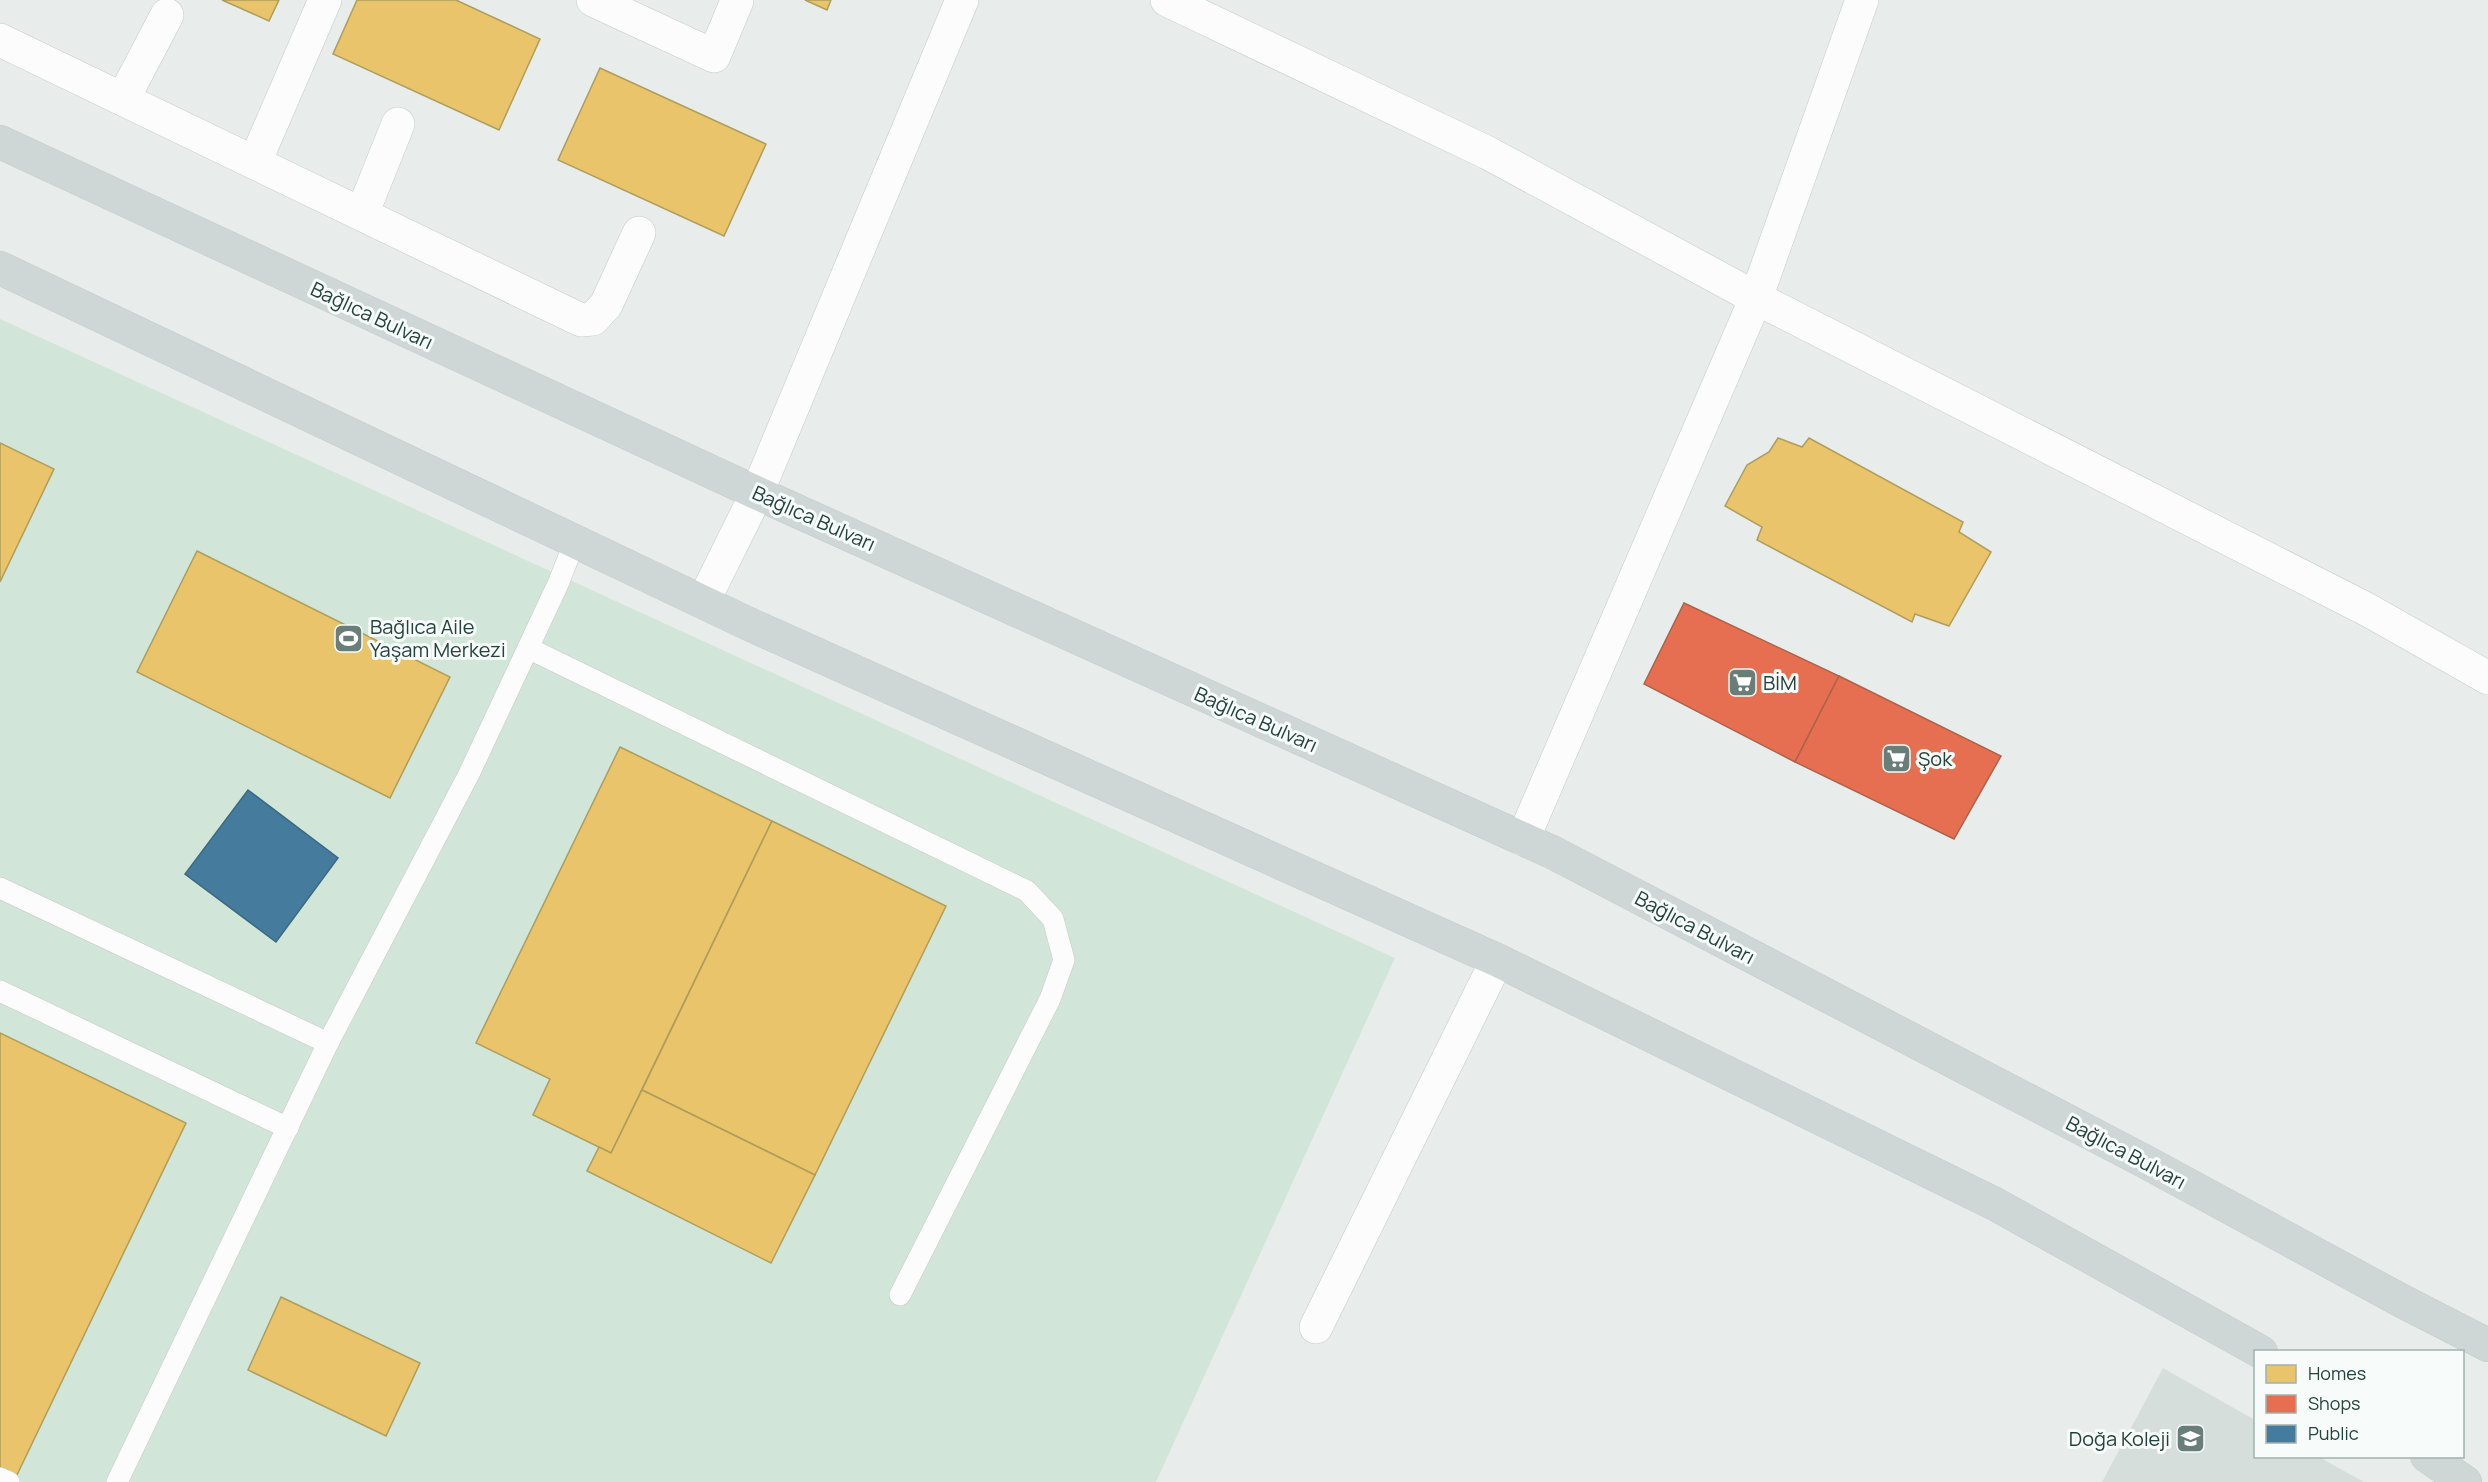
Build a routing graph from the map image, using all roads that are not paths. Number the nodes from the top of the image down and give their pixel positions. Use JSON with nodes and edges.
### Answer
{"nodes":[{"id":1,"x":325,"y":0,"type":"edge"},
{"id":2,"x":593,"y":0,"type":"edge"},
{"id":3,"x":962,"y":0,"type":"edge"},
{"id":4,"x":1167,"y":0,"type":"edge"},
{"id":5,"x":1862,"y":0,"type":"edge"},
{"id":6,"x":737,"y":1,"type":"edge"},
{"id":7,"x":167,"y":15,"type":"dead end"},
{"id":8,"x":0,"y":40,"type":"edge"},
{"id":9,"x":123,"y":99,"type":"junction"},
{"id":10,"x":398,"y":124,"type":"dead end"},
{"id":11,"x":0,"y":142,"type":"edge"},
{"id":12,"x":255,"y":162,"type":"junction"},
{"id":13,"x":362,"y":214,"type":"junction"},
{"id":14,"x":639,"y":233,"type":"dead end"},
{"id":15,"x":0,"y":268,"type":"edge"},
{"id":16,"x":1756,"y":298,"type":"junction"},
{"id":17,"x":757,"y":493,"type":"junction"},
{"id":18,"x":575,"y":541,"type":"junction"},
{"id":19,"x":703,"y":602,"type":"junction"},
{"id":20,"x":528,"y":648,"type":"junction"},
{"id":21,"x":2488,"y":678,"type":"edge"},
{"id":22,"x":1523,"y":839,"type":"junction"},
{"id":23,"x":0,"y":888,"type":"edge"},
{"id":24,"x":1497,"y":960,"type":"junction"},
{"id":25,"x":0,"y":991,"type":"edge"},
{"id":26,"x":328,"y":1043,"type":"junction"},
{"id":27,"x":288,"y":1128,"type":"junction"},
{"id":28,"x":900,"y":1295,"type":"dead end"},
{"id":29,"x":1316,"y":1327,"type":"dead end"},
{"id":30,"x":2488,"y":1345,"type":"edge"},
{"id":31,"x":2257,"y":1350,"type":"edge"},
{"id":32,"x":2430,"y":1458,"type":"edge"},
{"id":33,"x":0,"y":1478,"type":"edge"},
{"id":34,"x":9,"y":1482,"type":"edge"},
{"id":35,"x":117,"y":1482,"type":"edge"},
{"id":36,"x":2465,"y":1482,"type":"edge"}],
"edges":[{"from":1,"to":12,"type":"street"},
{"from":2,"to":6,"type":"street"},
{"from":3,"to":17,"type":"street"},
{"from":4,"to":16,"type":"street"},
{"from":5,"to":16,"type":"street"},
{"from":7,"to":9,"type":"street"},
{"from":8,"to":9,"type":"street"},
{"from":9,"to":12,"type":"street"},
{"from":10,"to":13,"type":"street"},
{"from":11,"to":17,"type":"main road","name":"Bağlıca Bulvarı"},
{"from":12,"to":13,"type":"street"},
{"from":13,"to":14,"type":"street"},
{"from":15,"to":18,"type":"main road"},
{"from":16,"to":21,"type":"street"},
{"from":16,"to":22,"type":"street"},
{"from":17,"to":19,"type":"street"},
{"from":17,"to":22,"type":"main road","name":"Bağlıca Bulvarı"},
{"from":18,"to":19,"type":"main road"},
{"from":18,"to":20,"type":"lane"},
{"from":19,"to":24,"type":"main road"},
{"from":20,"to":26,"type":"lane"},
{"from":20,"to":28,"type":"lane"},
{"from":22,"to":30,"type":"main road","name":"Bağlıca Bulvarı"},
{"from":23,"to":26,"type":"lane"},
{"from":24,"to":29,"type":"street"},
{"from":24,"to":31,"type":"main road"},
{"from":25,"to":27,"type":"lane"},
{"from":26,"to":27,"type":"lane"},
{"from":27,"to":35,"type":"lane"},
{"from":32,"to":36,"type":"main road"},
{"from":33,"to":34,"type":"lane"}]}
